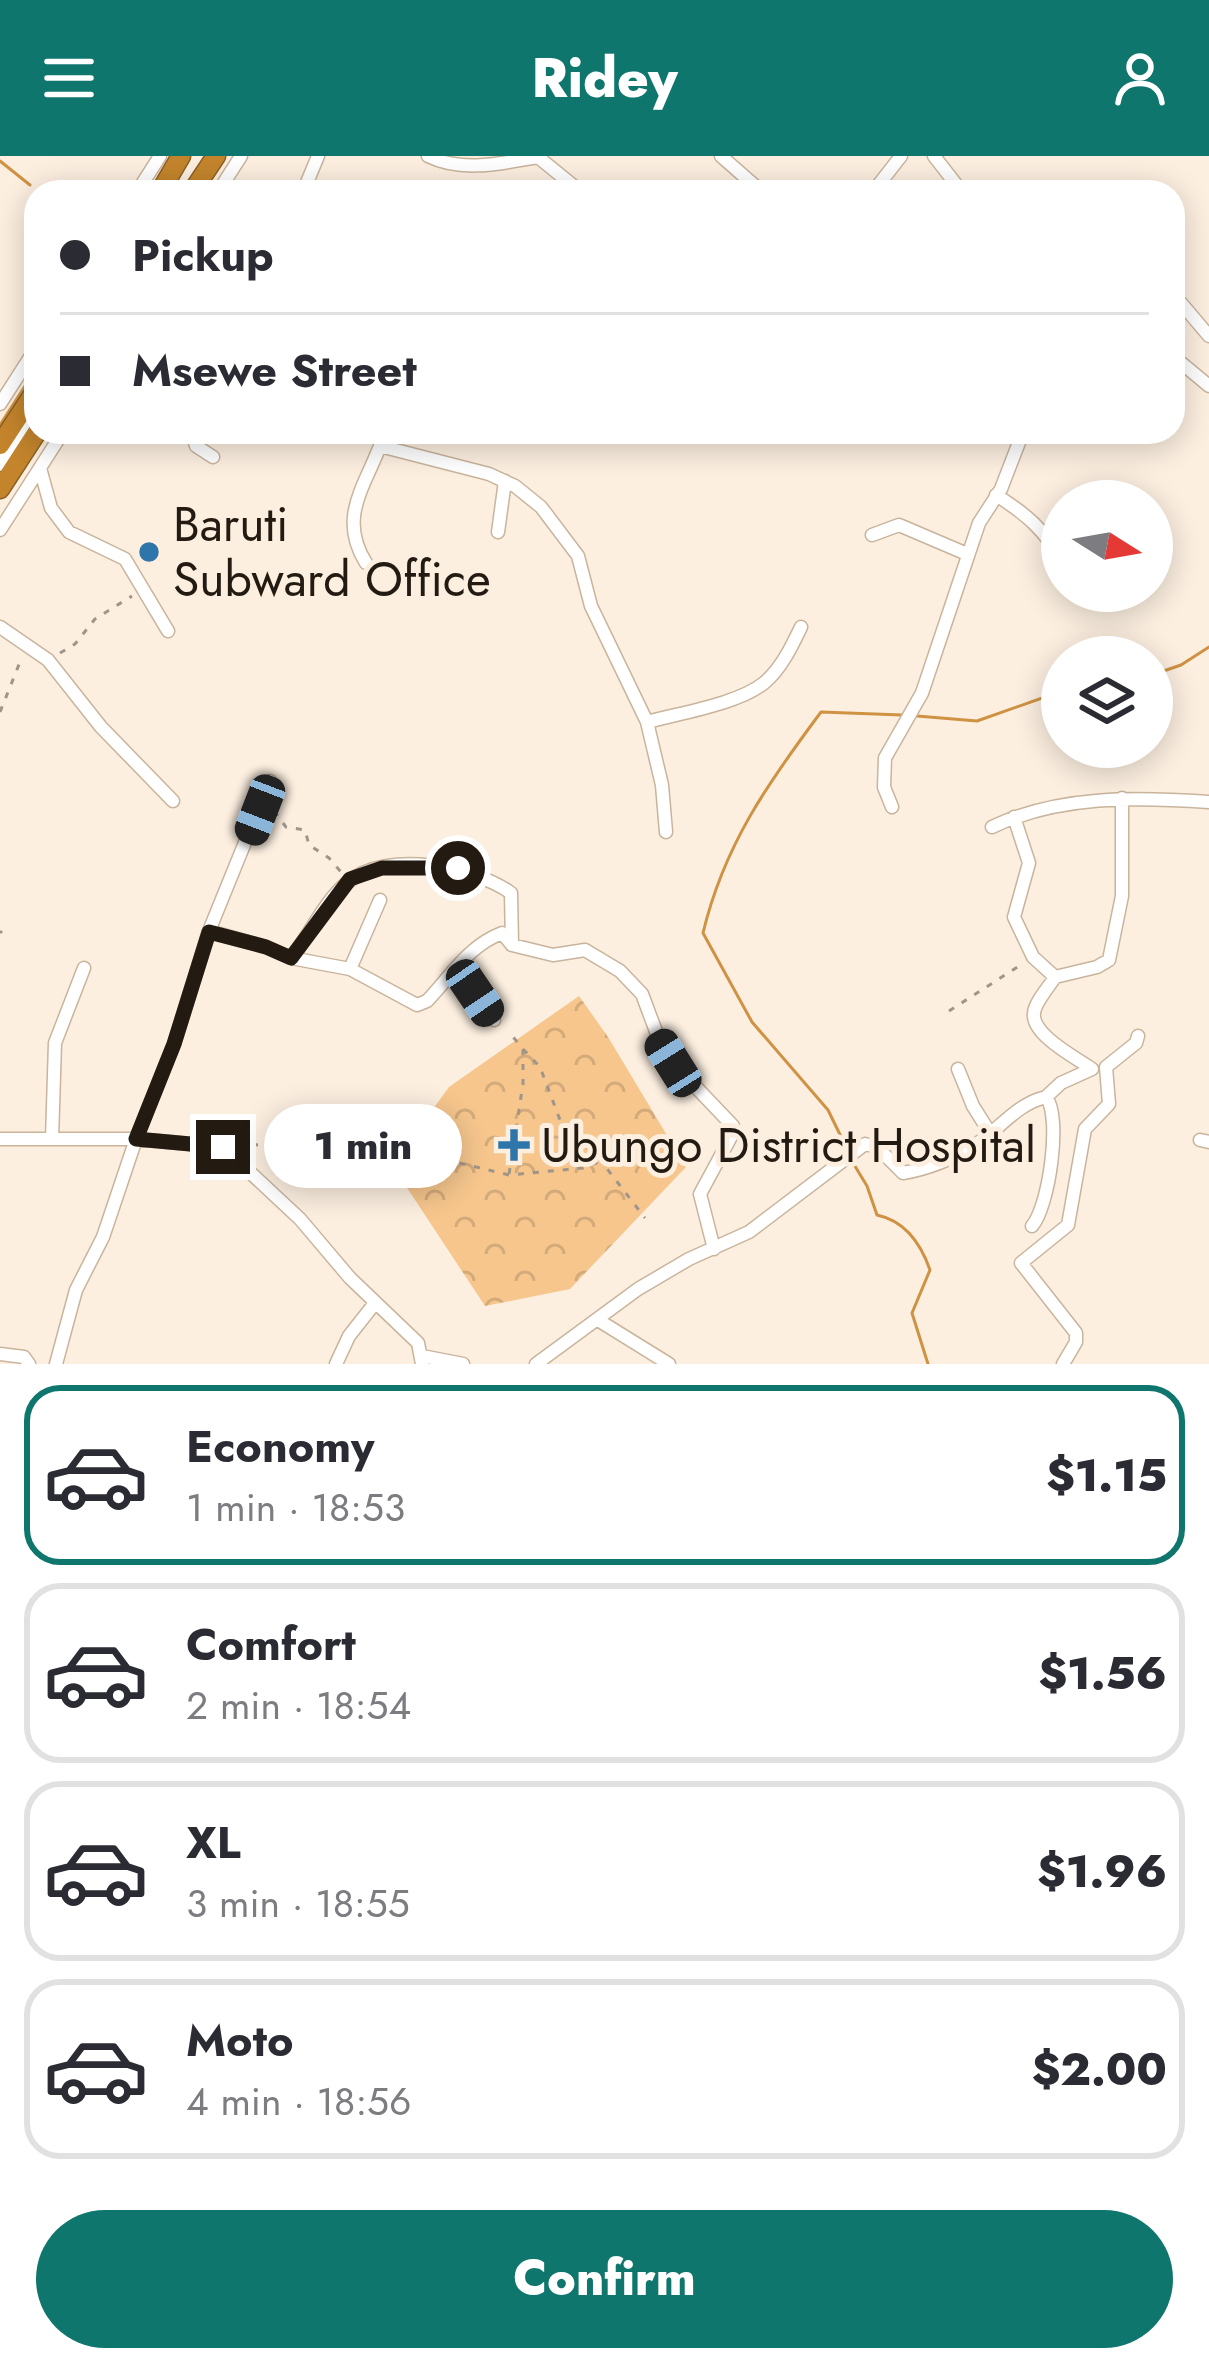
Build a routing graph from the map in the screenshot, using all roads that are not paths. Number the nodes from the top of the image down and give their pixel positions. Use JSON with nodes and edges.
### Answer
{"nodes":[{"id":1,"x":428,"y":156,"type":"edge"},
{"id":2,"x":539,"y":156,"type":"edge"},
{"id":3,"x":721,"y":156,"type":"edge"},
{"id":4,"x":901,"y":156,"type":"edge"},
{"id":5,"x":566,"y":180,"type":"edge"},
{"id":6,"x":748,"y":180,"type":"edge"},
{"id":7,"x":882,"y":180,"type":"edge"},
{"id":8,"x":1185,"y":308,"type":"edge"},
{"id":9,"x":1209,"y":336,"type":"edge"},
{"id":10,"x":1185,"y":366,"type":"edge"},
{"id":11,"x":24,"y":367,"type":"edge"},
{"id":12,"x":1209,"y":386,"type":"edge"},
{"id":13,"x":0,"y":404,"type":"edge"},
{"id":14,"x":24,"y":409,"type":"edge"},
{"id":15,"x":24,"y":428,"type":"edge"},
{"id":16,"x":29,"y":444,"type":"edge"},
{"id":17,"x":55,"y":444,"type":"edge"},
{"id":18,"x":195,"y":444,"type":"edge"},
{"id":19,"x":381,"y":444,"type":"edge"},
{"id":20,"x":398,"y":444,"type":"edge"},
{"id":21,"x":1018,"y":444,"type":"edge"},
{"id":22,"x":0,"y":446,"type":"edge"},
{"id":23,"x":213,"y":458,"type":"dead end"},
{"id":24,"x":0,"y":465,"type":"edge"},
{"id":25,"x":40,"y":468,"type":"junction"},
{"id":26,"x":505,"y":481,"type":"junction"},
{"id":27,"x":0,"y":489,"type":"edge"},
{"id":28,"x":996,"y":495,"type":"junction"},
{"id":29,"x":1041,"y":529,"type":"edge"},
{"id":30,"x":0,"y":530,"type":"edge"},
{"id":31,"x":498,"y":532,"type":"dead end"},
{"id":32,"x":872,"y":535,"type":"dead end"},
{"id":33,"x":967,"y":554,"type":"junction"},
{"id":34,"x":366,"y":563,"type":"dead end"},
{"id":35,"x":801,"y":627,"type":"dead end"},
{"id":36,"x":0,"y":628,"type":"edge"},
{"id":37,"x":168,"y":631,"type":"dead end"},
{"id":38,"x":647,"y":722,"type":"junction"},
{"id":39,"x":270,"y":781,"type":"dead end"},
{"id":40,"x":1122,"y":798,"type":"junction"},
{"id":41,"x":173,"y":802,"type":"dead end"},
{"id":42,"x":1209,"y":802,"type":"edge"},
{"id":43,"x":892,"y":807,"type":"dead end"},
{"id":44,"x":1014,"y":817,"type":"junction"},
{"id":45,"x":992,"y":827,"type":"dead end"},
{"id":46,"x":666,"y":832,"type":"dead end"},
{"id":47,"x":380,"y":900,"type":"dead end"},
{"id":48,"x":209,"y":932,"type":"junction"},
{"id":49,"x":512,"y":945,"type":"junction"},
{"id":50,"x":291,"y":958,"type":"junction"},
{"id":51,"x":84,"y":968,"type":"dead end"},
{"id":52,"x":350,"y":969,"type":"junction"},
{"id":53,"x":453,"y":971,"type":"junction"},
{"id":54,"x":1055,"y":977,"type":"junction"},
{"id":55,"x":494,"y":1020,"type":"dead end"},
{"id":56,"x":1138,"y":1036,"type":"dead end"},
{"id":57,"x":1099,"y":1068,"type":"junction"},
{"id":58,"x":958,"y":1069,"type":"dead end"},
{"id":59,"x":1046,"y":1097,"type":"junction"},
{"id":60,"x":989,"y":1133,"type":"junction"},
{"id":61,"x":0,"y":1139,"type":"edge"},
{"id":62,"x":52,"y":1139,"type":"junction"},
{"id":63,"x":136,"y":1139,"type":"junction"},
{"id":64,"x":1032,"y":1226,"type":"dead end"},
{"id":65,"x":715,"y":1249,"type":"junction"},
{"id":66,"x":375,"y":1303,"type":"junction"},
{"id":67,"x":598,"y":1320,"type":"junction"},
{"id":68,"x":0,"y":1354,"type":"edge"},
{"id":69,"x":643,"y":1357,"type":"edge"},
{"id":70,"x":422,"y":1360,"type":"edge"},
{"id":71,"x":29,"y":1364,"type":"edge"},
{"id":72,"x":56,"y":1364,"type":"edge"},
{"id":73,"x":337,"y":1364,"type":"edge"},
{"id":74,"x":463,"y":1364,"type":"edge"},
{"id":75,"x":536,"y":1364,"type":"edge"},
{"id":76,"x":669,"y":1364,"type":"edge"},
{"id":77,"x":1063,"y":1364,"type":"edge"}],
"edges":[{"from":1,"to":2,"type":"street"},
{"from":2,"to":5,"type":"street"},
{"from":3,"to":6,"type":"street"},
{"from":4,"to":7,"type":"street"},
{"from":8,"to":9,"type":"street"},
{"from":10,"to":12,"type":"street"},
{"from":11,"to":13,"type":"street"},
{"from":14,"to":22,"type":"highway"},
{"from":15,"to":24,"type":"street"},
{"from":16,"to":27,"type":"highway"},
{"from":17,"to":25,"type":"street"},
{"from":18,"to":23,"type":"street"},
{"from":19,"to":34,"type":"street"},
{"from":20,"to":26,"type":"street"},
{"from":21,"to":28,"type":"street"},
{"from":25,"to":30,"type":"street"},
{"from":25,"to":37,"type":"street"},
{"from":26,"to":31,"type":"street"},
{"from":26,"to":38,"type":"street"},
{"from":28,"to":29,"type":"street"},
{"from":28,"to":33,"type":"street"},
{"from":32,"to":33,"type":"street"},
{"from":33,"to":43,"type":"street"},
{"from":35,"to":38,"type":"street"},
{"from":36,"to":41,"type":"street"},
{"from":38,"to":46,"type":"street"},
{"from":39,"to":48,"type":"street"},
{"from":40,"to":42,"type":"street"},
{"from":40,"to":44,"type":"street"},
{"from":40,"to":54,"type":"street"},
{"from":44,"to":45,"type":"street"},
{"from":44,"to":54,"type":"street"},
{"from":47,"to":52,"type":"street"},
{"from":48,"to":50,"type":"street"},
{"from":48,"to":63,"type":"street"},
{"from":49,"to":50,"type":"street"},
{"from":49,"to":53,"type":"street"},
{"from":49,"to":65,"type":"street"},
{"from":50,"to":52,"type":"street"},
{"from":51,"to":62,"type":"street"},
{"from":52,"to":53,"type":"street"},
{"from":53,"to":55,"type":"street"},
{"from":54,"to":57,"type":"street"},
{"from":56,"to":57,"type":"street"},
{"from":57,"to":59,"type":"street"},
{"from":57,"to":77,"type":"street"},
{"from":58,"to":60,"type":"street"},
{"from":59,"to":60,"type":"street"},
{"from":59,"to":64,"type":"street"},
{"from":60,"to":65,"type":"street"},
{"from":61,"to":62,"type":"street"},
{"from":62,"to":63,"type":"street"},
{"from":63,"to":66,"type":"street"},
{"from":63,"to":72,"type":"street"},
{"from":65,"to":67,"type":"street"},
{"from":66,"to":70,"type":"street"},
{"from":66,"to":73,"type":"street"},
{"from":67,"to":69,"type":"street"},
{"from":67,"to":75,"type":"street"},
{"from":68,"to":71,"type":"street"},
{"from":69,"to":76,"type":"street"},
{"from":70,"to":74,"type":"street"}]}
